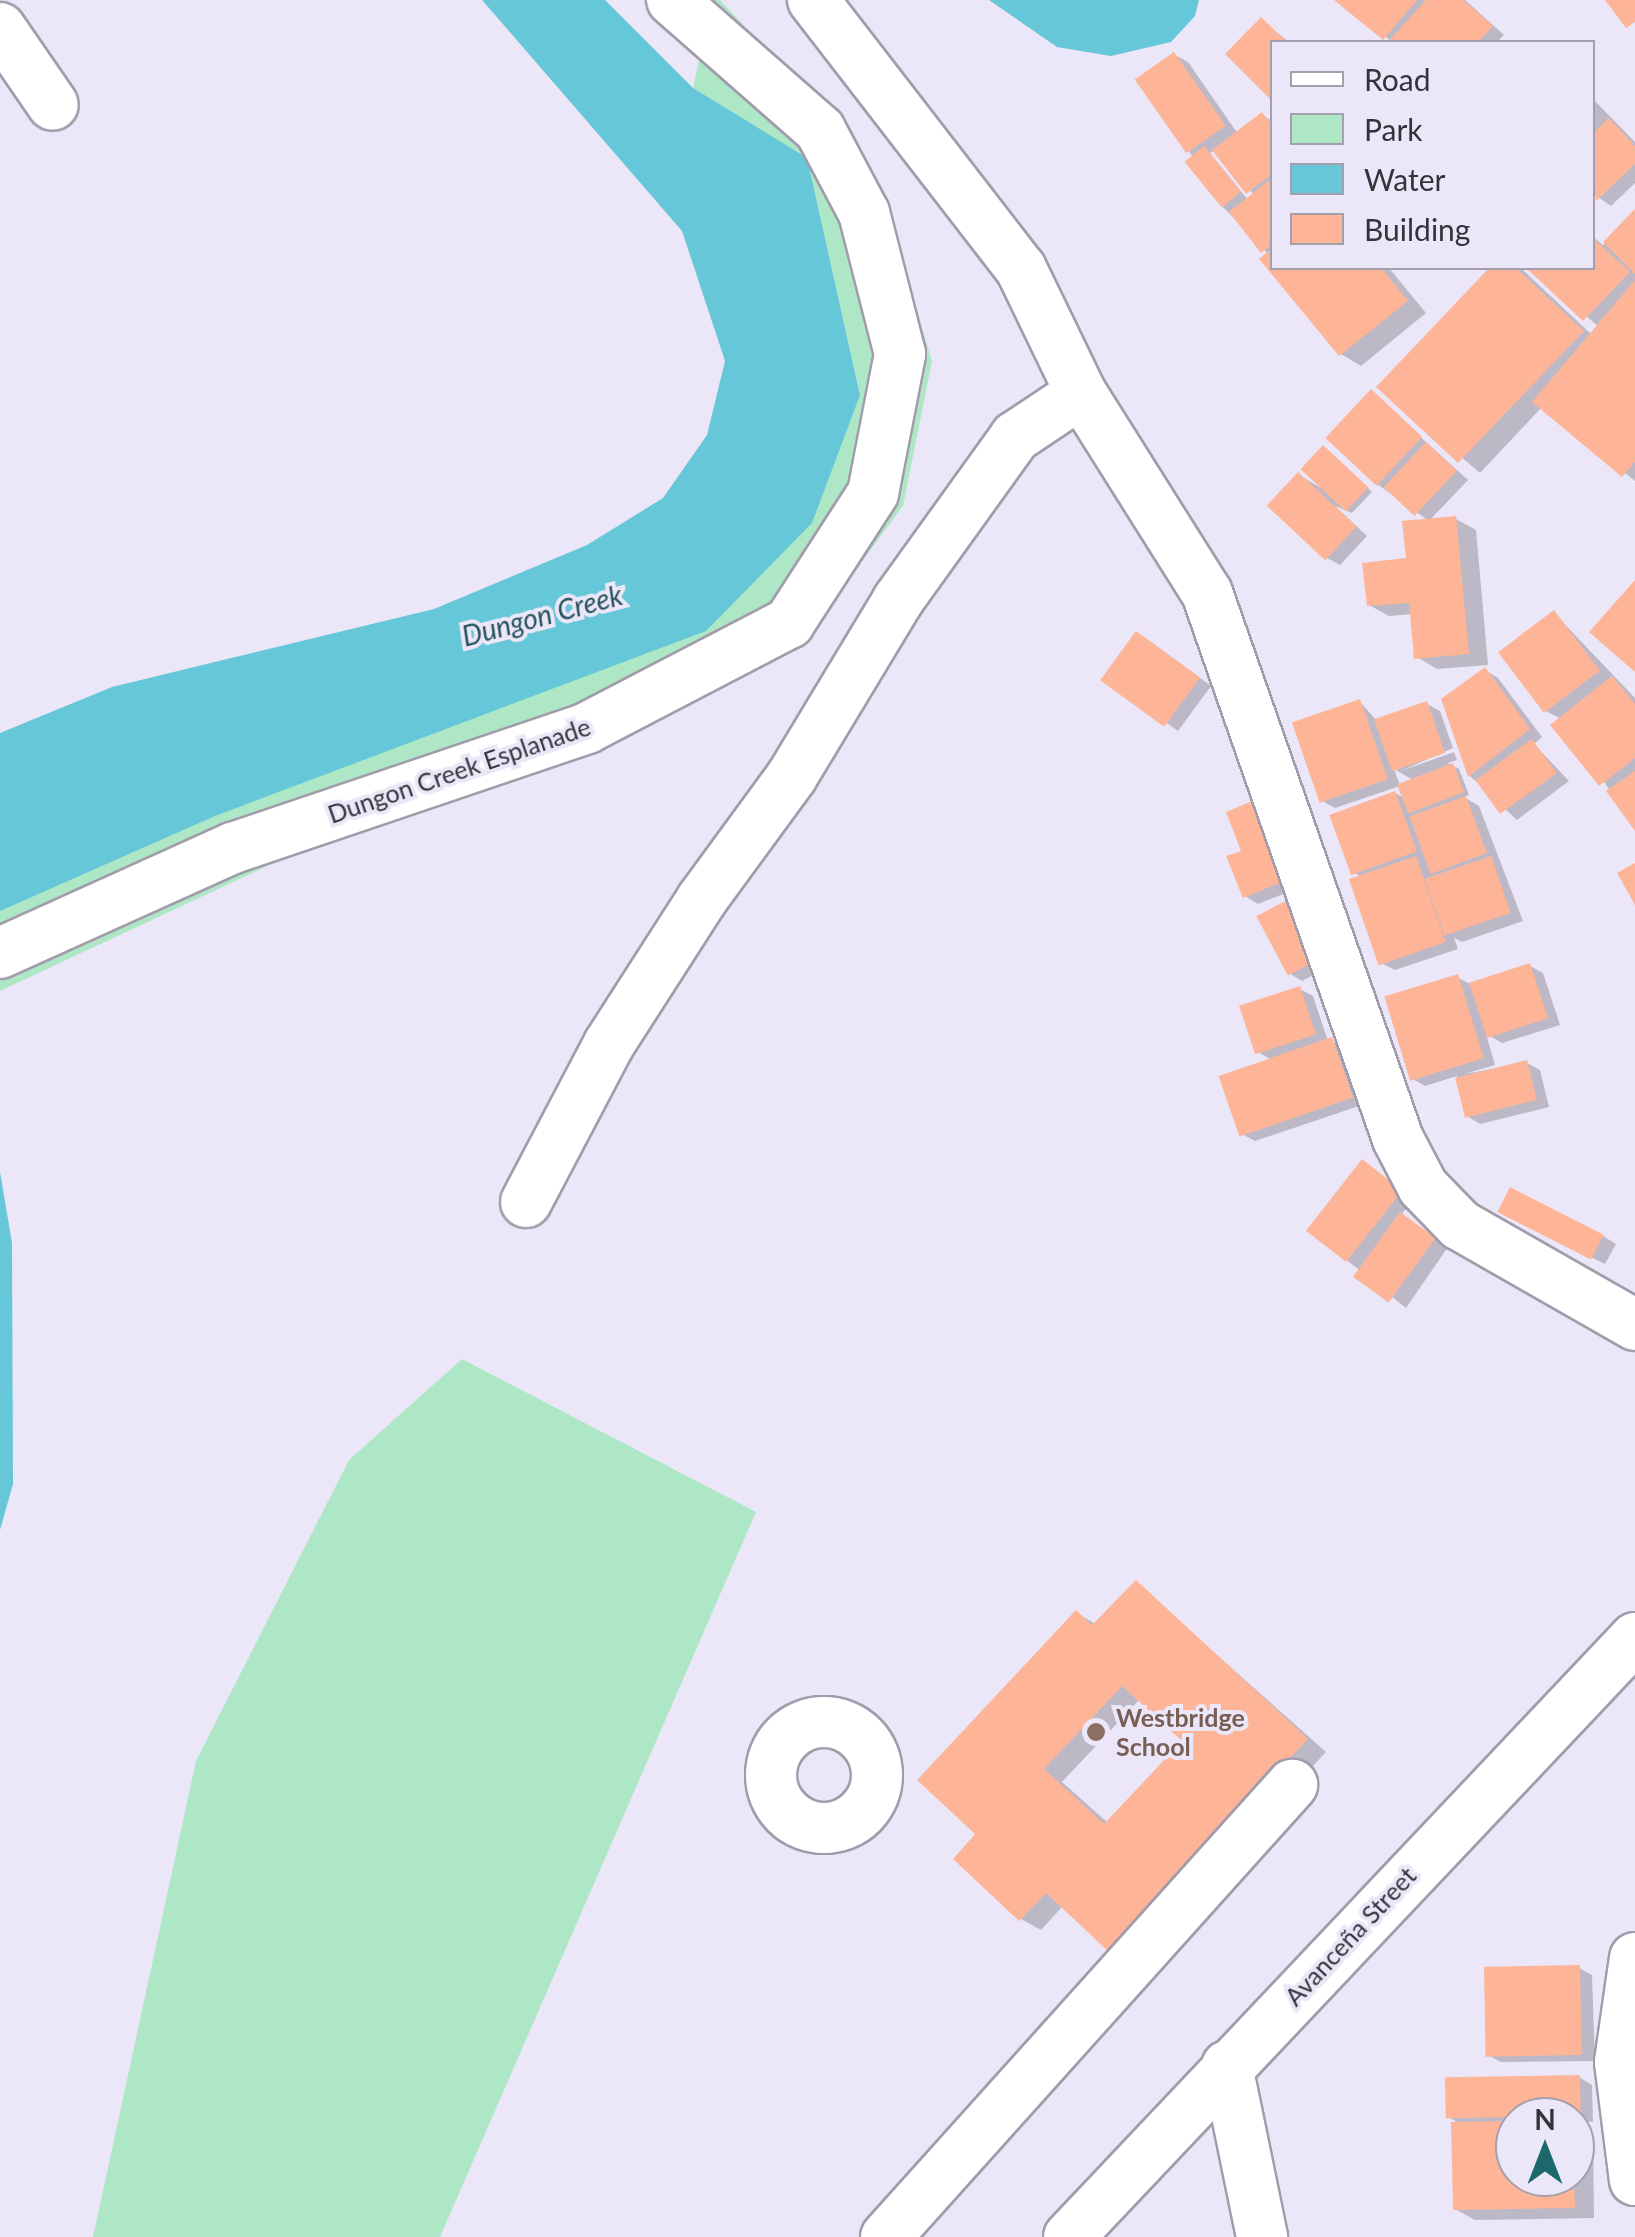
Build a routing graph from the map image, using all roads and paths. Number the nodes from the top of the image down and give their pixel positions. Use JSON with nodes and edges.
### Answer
{"nodes":[{"id":1,"x":672,"y":0,"type":"edge"},
{"id":2,"x":813,"y":0,"type":"edge"},
{"id":3,"x":0,"y":28,"type":"edge"},
{"id":4,"x":53,"y":105,"type":"dead end"},
{"id":5,"x":1081,"y":393,"type":"junction"},
{"id":6,"x":0,"y":953,"type":"edge"},
{"id":7,"x":526,"y":1202,"type":"dead end"},
{"id":8,"x":1635,"y":1324,"type":"edge"},
{"id":9,"x":1635,"y":1638,"type":"edge"},
{"id":10,"x":1292,"y":1785,"type":"dead end"},
{"id":11,"x":1635,"y":1958,"type":"edge"},
{"id":12,"x":1227,"y":2066,"type":"junction"},
{"id":13,"x":1635,"y":2180,"type":"edge"},
{"id":14,"x":886,"y":2237,"type":"edge"},
{"id":15,"x":1069,"y":2237,"type":"edge"},
{"id":16,"x":1262,"y":2237,"type":"edge"}],
"edges":[{"from":1,"to":6,"type":"street","name":"Dungon Creek Esplanade"},
{"from":2,"to":5,"type":"street"},
{"from":3,"to":4,"type":"street"},
{"from":5,"to":7,"type":"street"},
{"from":5,"to":8,"type":"street"},
{"from":9,"to":12,"type":"street","name":"Avanceña Street"},
{"from":10,"to":14,"type":"street"},
{"from":11,"to":13,"type":"street"},
{"from":12,"to":15,"type":"street","name":"Avanceña Street"},
{"from":12,"to":16,"type":"street"}]}
